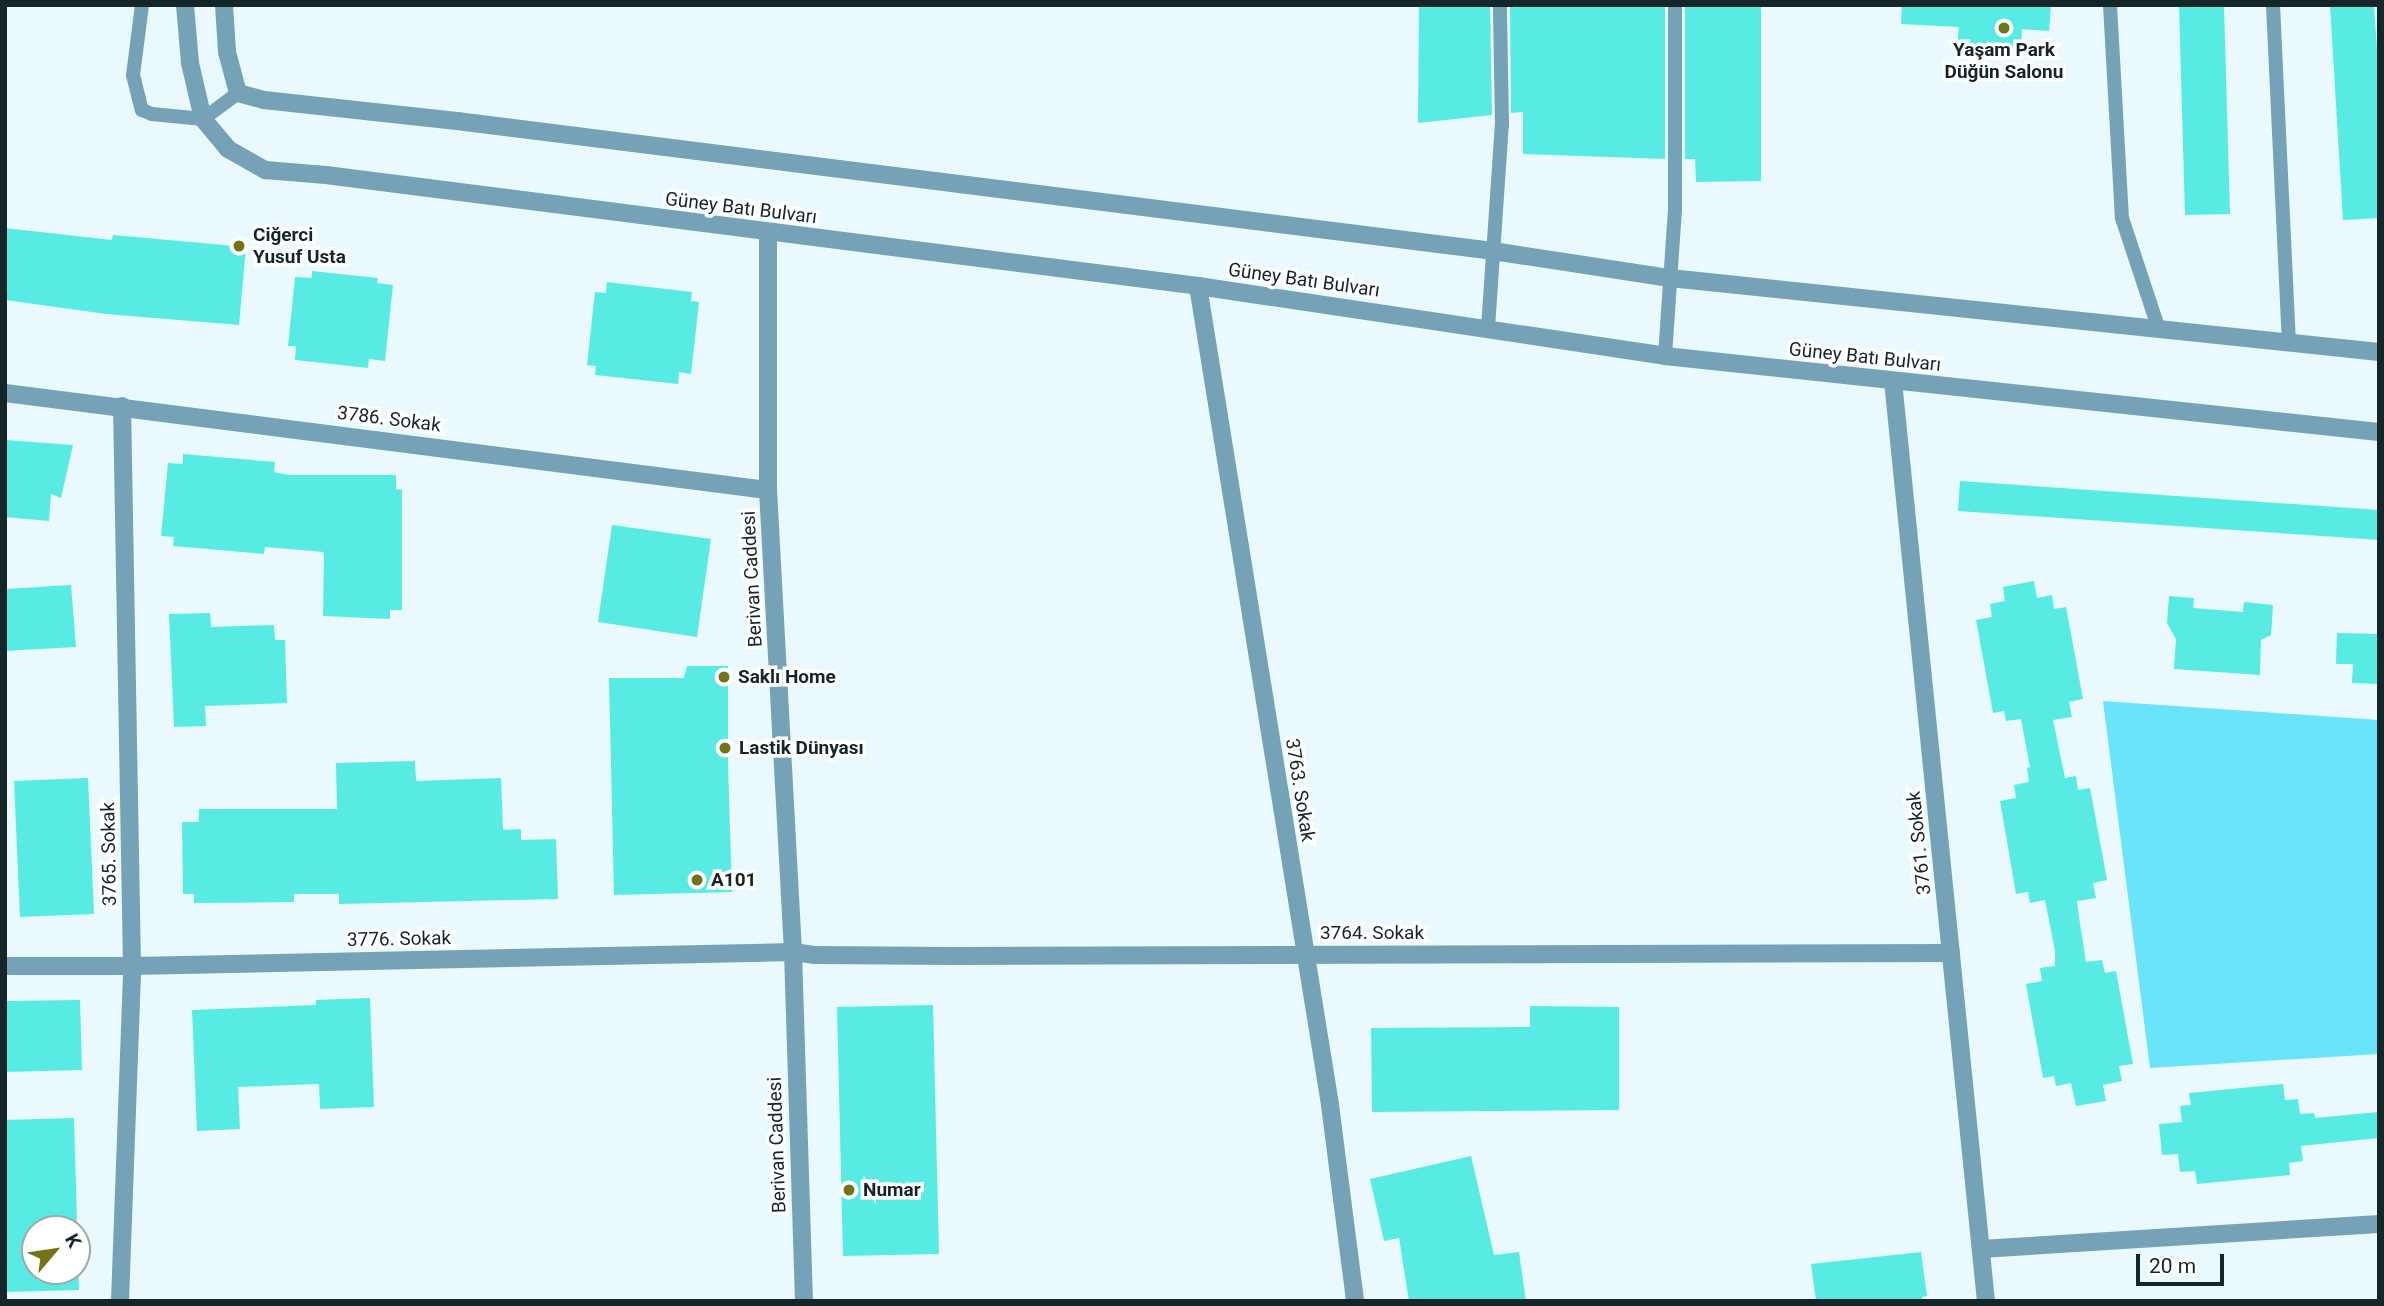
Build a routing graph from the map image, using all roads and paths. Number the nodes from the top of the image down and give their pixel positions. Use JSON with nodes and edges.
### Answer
{"nodes":[{"id":1,"x":142,"y":5,"type":"edge"},
{"id":2,"x":185,"y":5,"type":"edge"},
{"id":3,"x":225,"y":5,"type":"edge"},
{"id":4,"x":1500,"y":5,"type":"edge"},
{"id":5,"x":1675,"y":5,"type":"edge"},
{"id":6,"x":2110,"y":5,"type":"edge"},
{"id":7,"x":2273,"y":5,"type":"edge"},
{"id":8,"x":238,"y":93,"type":"junction"},
{"id":9,"x":203,"y":119,"type":"junction"},
{"id":10,"x":768,"y":233,"type":"junction"},
{"id":11,"x":1493,"y":251,"type":"junction"},
{"id":12,"x":1670,"y":278,"type":"junction"},
{"id":13,"x":1198,"y":286,"type":"junction"},
{"id":14,"x":1488,"y":328,"type":"junction"},
{"id":15,"x":2159,"y":330,"type":"junction"},
{"id":16,"x":2289,"y":344,"type":"junction"},
{"id":17,"x":2379,"y":352,"type":"edge"},
{"id":18,"x":1665,"y":356,"type":"junction"},
{"id":19,"x":1894,"y":381,"type":"junction"},
{"id":20,"x":5,"y":393,"type":"edge"},
{"id":21,"x":122,"y":406,"type":"junction"},
{"id":22,"x":2379,"y":432,"type":"edge"},
{"id":23,"x":768,"y":489,"type":"junction"},
{"id":24,"x":793,"y":952,"type":"junction"},
{"id":25,"x":1951,"y":953,"type":"junction"},
{"id":26,"x":1305,"y":954,"type":"junction"},
{"id":27,"x":5,"y":966,"type":"edge"},
{"id":28,"x":132,"y":966,"type":"junction"},
{"id":29,"x":2379,"y":1224,"type":"edge"},
{"id":30,"x":1980,"y":1249,"type":"junction"},
{"id":31,"x":120,"y":1301,"type":"edge"},
{"id":32,"x":804,"y":1301,"type":"edge"},
{"id":33,"x":1355,"y":1301,"type":"edge"},
{"id":34,"x":1986,"y":1301,"type":"edge"}],
"edges":[{"from":1,"to":9,"type":"lane"},
{"from":2,"to":9,"type":"street"},
{"from":3,"to":8,"type":"street"},
{"from":4,"to":11,"type":"lane"},
{"from":5,"to":12,"type":"lane"},
{"from":6,"to":15,"type":"lane"},
{"from":7,"to":16,"type":"lane"},
{"from":8,"to":9,"type":"lane"},
{"from":8,"to":11,"type":"street"},
{"from":9,"to":10,"type":"street","name":"Güney Batı Bulvarı"},
{"from":10,"to":13,"type":"street","name":"Güney Batı Bulvarı"},
{"from":10,"to":23,"type":"street","name":"Berivan Caddesi"},
{"from":11,"to":12,"type":"street"},
{"from":11,"to":14,"type":"lane"},
{"from":12,"to":15,"type":"street"},
{"from":12,"to":18,"type":"lane"},
{"from":13,"to":14,"type":"street","name":"Güney Batı Bulvarı"},
{"from":13,"to":26,"type":"street","name":"3763. Sokak"},
{"from":14,"to":18,"type":"street","name":"Güney Batı Bulvarı"},
{"from":15,"to":16,"type":"street"},
{"from":16,"to":17,"type":"street"},
{"from":18,"to":19,"type":"street","name":"Güney Batı Bulvarı"},
{"from":19,"to":22,"type":"street","name":"Güney Batı Bulvarı"},
{"from":19,"to":25,"type":"street","name":"3761. Sokak"},
{"from":20,"to":21,"type":"street","name":"3786. Sokak"},
{"from":21,"to":23,"type":"street","name":"3786. Sokak"},
{"from":21,"to":28,"type":"street","name":"3765. Sokak"},
{"from":23,"to":24,"type":"street","name":"Berivan Caddesi"},
{"from":24,"to":26,"type":"street","name":"3764. Sokak"},
{"from":24,"to":28,"type":"street","name":"3776. Sokak"},
{"from":24,"to":32,"type":"street","name":"Berivan Caddesi"},
{"from":25,"to":26,"type":"street","name":"3764. Sokak"},
{"from":25,"to":30,"type":"street","name":"3761. Sokak"},
{"from":26,"to":33,"type":"street","name":"3763. Sokak"},
{"from":27,"to":28,"type":"street","name":"3776. Sokak"},
{"from":28,"to":31,"type":"street","name":"3765. Sokak"},
{"from":29,"to":30,"type":"street"},
{"from":30,"to":34,"type":"street","name":"3761. Sokak"}]}
